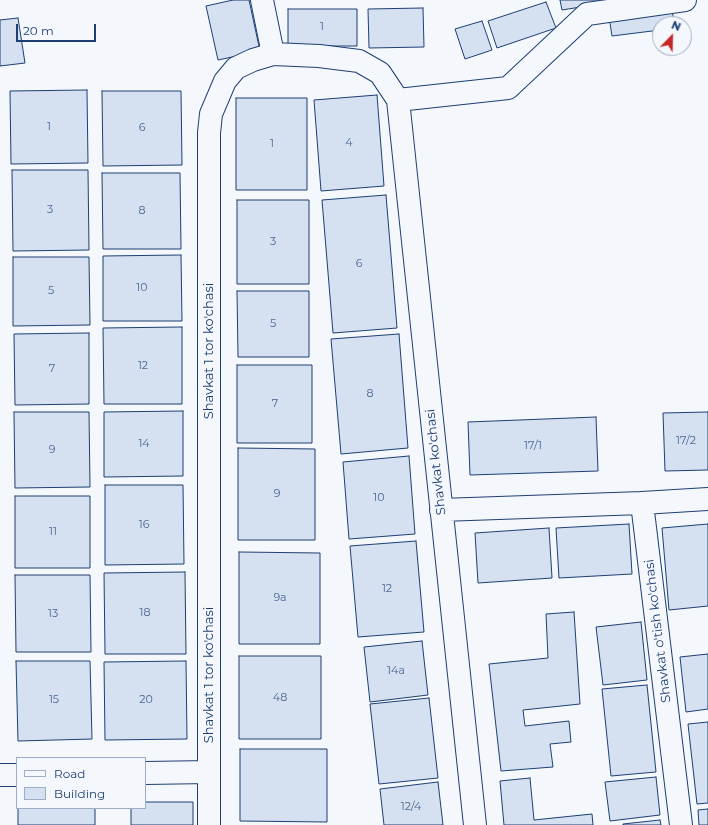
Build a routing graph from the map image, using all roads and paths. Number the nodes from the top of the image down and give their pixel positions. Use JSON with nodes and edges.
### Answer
{"nodes":[{"id":1,"x":262,"y":0,"type":"edge"},
{"id":2,"x":685,"y":0,"type":"edge"},
{"id":3,"x":273,"y":54,"type":"junction"},
{"id":4,"x":398,"y":100,"type":"junction"},
{"id":5,"x":708,"y":499,"type":"edge"},
{"id":6,"x":642,"y":503,"type":"junction"},
{"id":7,"x":441,"y":510,"type":"junction"},
{"id":8,"x":209,"y":772,"type":"junction"},
{"id":9,"x":146,"y":773,"type":"edge"},
{"id":10,"x":0,"y":775,"type":"edge"},
{"id":11,"x":16,"y":775,"type":"edge"},
{"id":12,"x":210,"y":825,"type":"edge"},
{"id":13,"x":475,"y":825,"type":"edge"},
{"id":14,"x":681,"y":825,"type":"edge"}],
"edges":[{"from":1,"to":3,"type":"street"},
{"from":2,"to":4,"type":"street"},
{"from":3,"to":4,"type":"street","name":"Shavkat 1 tor ko'chasi"},
{"from":3,"to":8,"type":"street","name":"Shavkat 1 tor ko'chasi"},
{"from":4,"to":7,"type":"street","name":"Shavkat ko'chasi"},
{"from":5,"to":6,"type":"street"},
{"from":6,"to":7,"type":"street"},
{"from":6,"to":14,"type":"street","name":"Shavkat o'tish ko'chasi"},
{"from":7,"to":13,"type":"street","name":"Shavkat ko'chasi"},
{"from":8,"to":9,"type":"street"},
{"from":8,"to":12,"type":"street","name":"Shavkat 1 tor ko'chasi"},
{"from":10,"to":11,"type":"street"}]}
